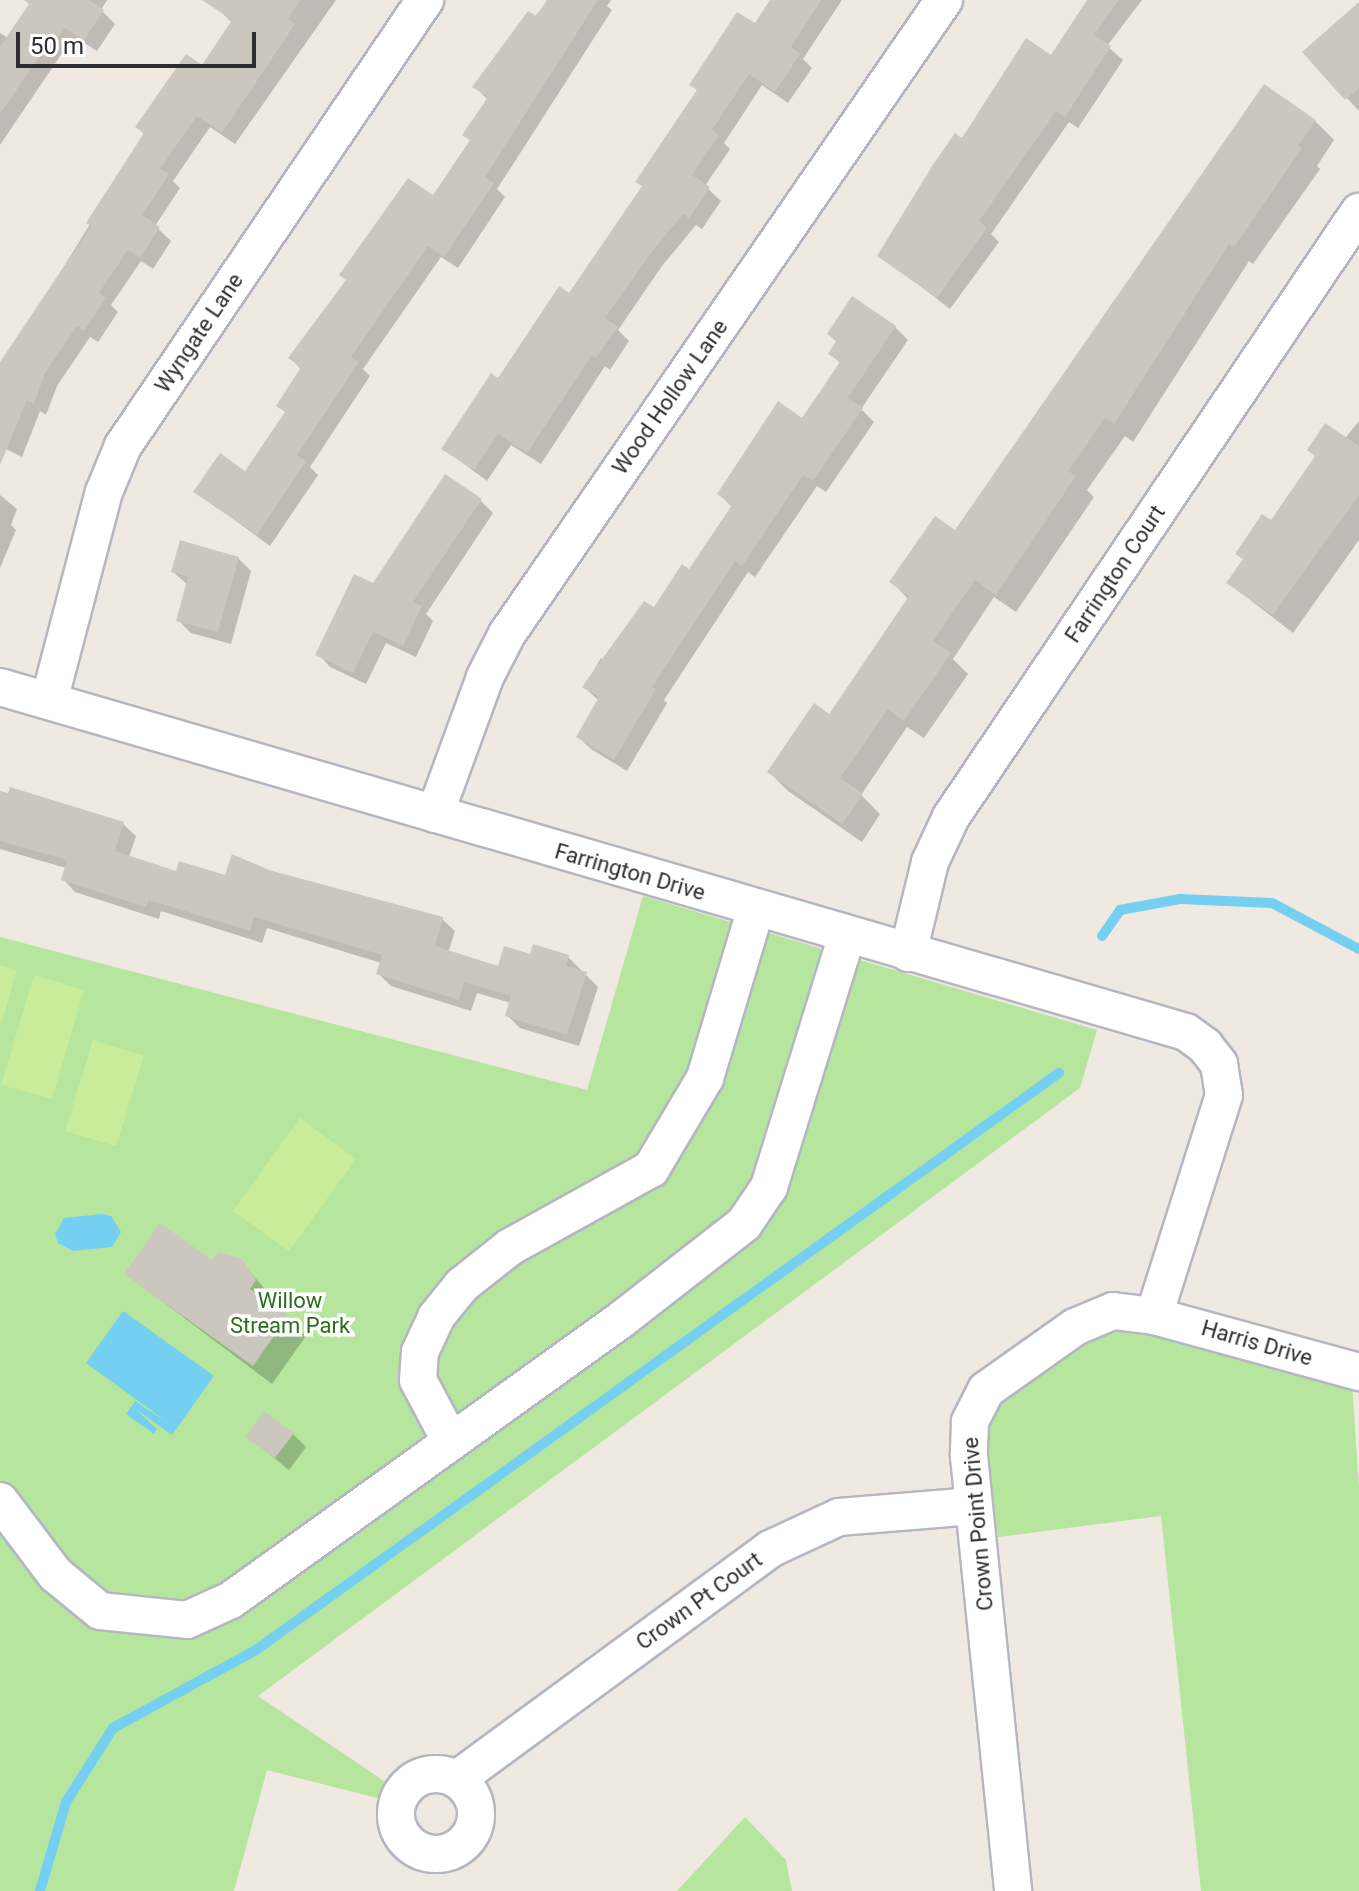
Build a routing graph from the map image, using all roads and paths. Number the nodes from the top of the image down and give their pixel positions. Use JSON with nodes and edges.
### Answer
{"nodes":[{"id":1,"x":425,"y":0,"type":"edge"},
{"id":2,"x":944,"y":0,"type":"edge"},
{"id":3,"x":1359,"y":212,"type":"edge"},
{"id":4,"x":0,"y":687,"type":"edge"},
{"id":5,"x":49,"y":701,"type":"junction"},
{"id":6,"x":435,"y":814,"type":"junction"},
{"id":7,"x":756,"y":908,"type":"junction"},
{"id":8,"x":847,"y":935,"type":"junction"},
{"id":9,"x":908,"y":953,"type":"junction"},
{"id":10,"x":1154,"y":1316,"type":"junction"},
{"id":11,"x":1359,"y":1372,"type":"edge"},
{"id":12,"x":451,"y":1442,"type":"junction"},
{"id":13,"x":0,"y":1501,"type":"edge"},
{"id":14,"x":974,"y":1506,"type":"junction"},
{"id":15,"x":457,"y":1779,"type":"dead end"},
{"id":16,"x":1013,"y":1891,"type":"edge"}],
"edges":[{"from":1,"to":5,"type":"street","name":"Wyngate Lane"},
{"from":2,"to":6,"type":"street","name":"Wood Hollow Lane"},
{"from":3,"to":9,"type":"street","name":"Farrington Court"},
{"from":4,"to":5,"type":"street","name":"Farrington Drive"},
{"from":5,"to":6,"type":"street","name":"Farrington Drive"},
{"from":6,"to":7,"type":"street","name":"Farrington Drive"},
{"from":7,"to":8,"type":"street","name":"Farrington Drive"},
{"from":7,"to":12,"type":"street"},
{"from":8,"to":9,"type":"street","name":"Farrington Drive"},
{"from":8,"to":12,"type":"street"},
{"from":9,"to":10,"type":"street","name":"Farrington Drive"},
{"from":10,"to":11,"type":"street","name":"Harris Drive"},
{"from":10,"to":14,"type":"street","name":"Crown Point Drive"},
{"from":12,"to":13,"type":"street"},
{"from":14,"to":15,"type":"street","name":"Crown Pt Court"},
{"from":14,"to":16,"type":"street","name":"Crown Point Drive"}]}
